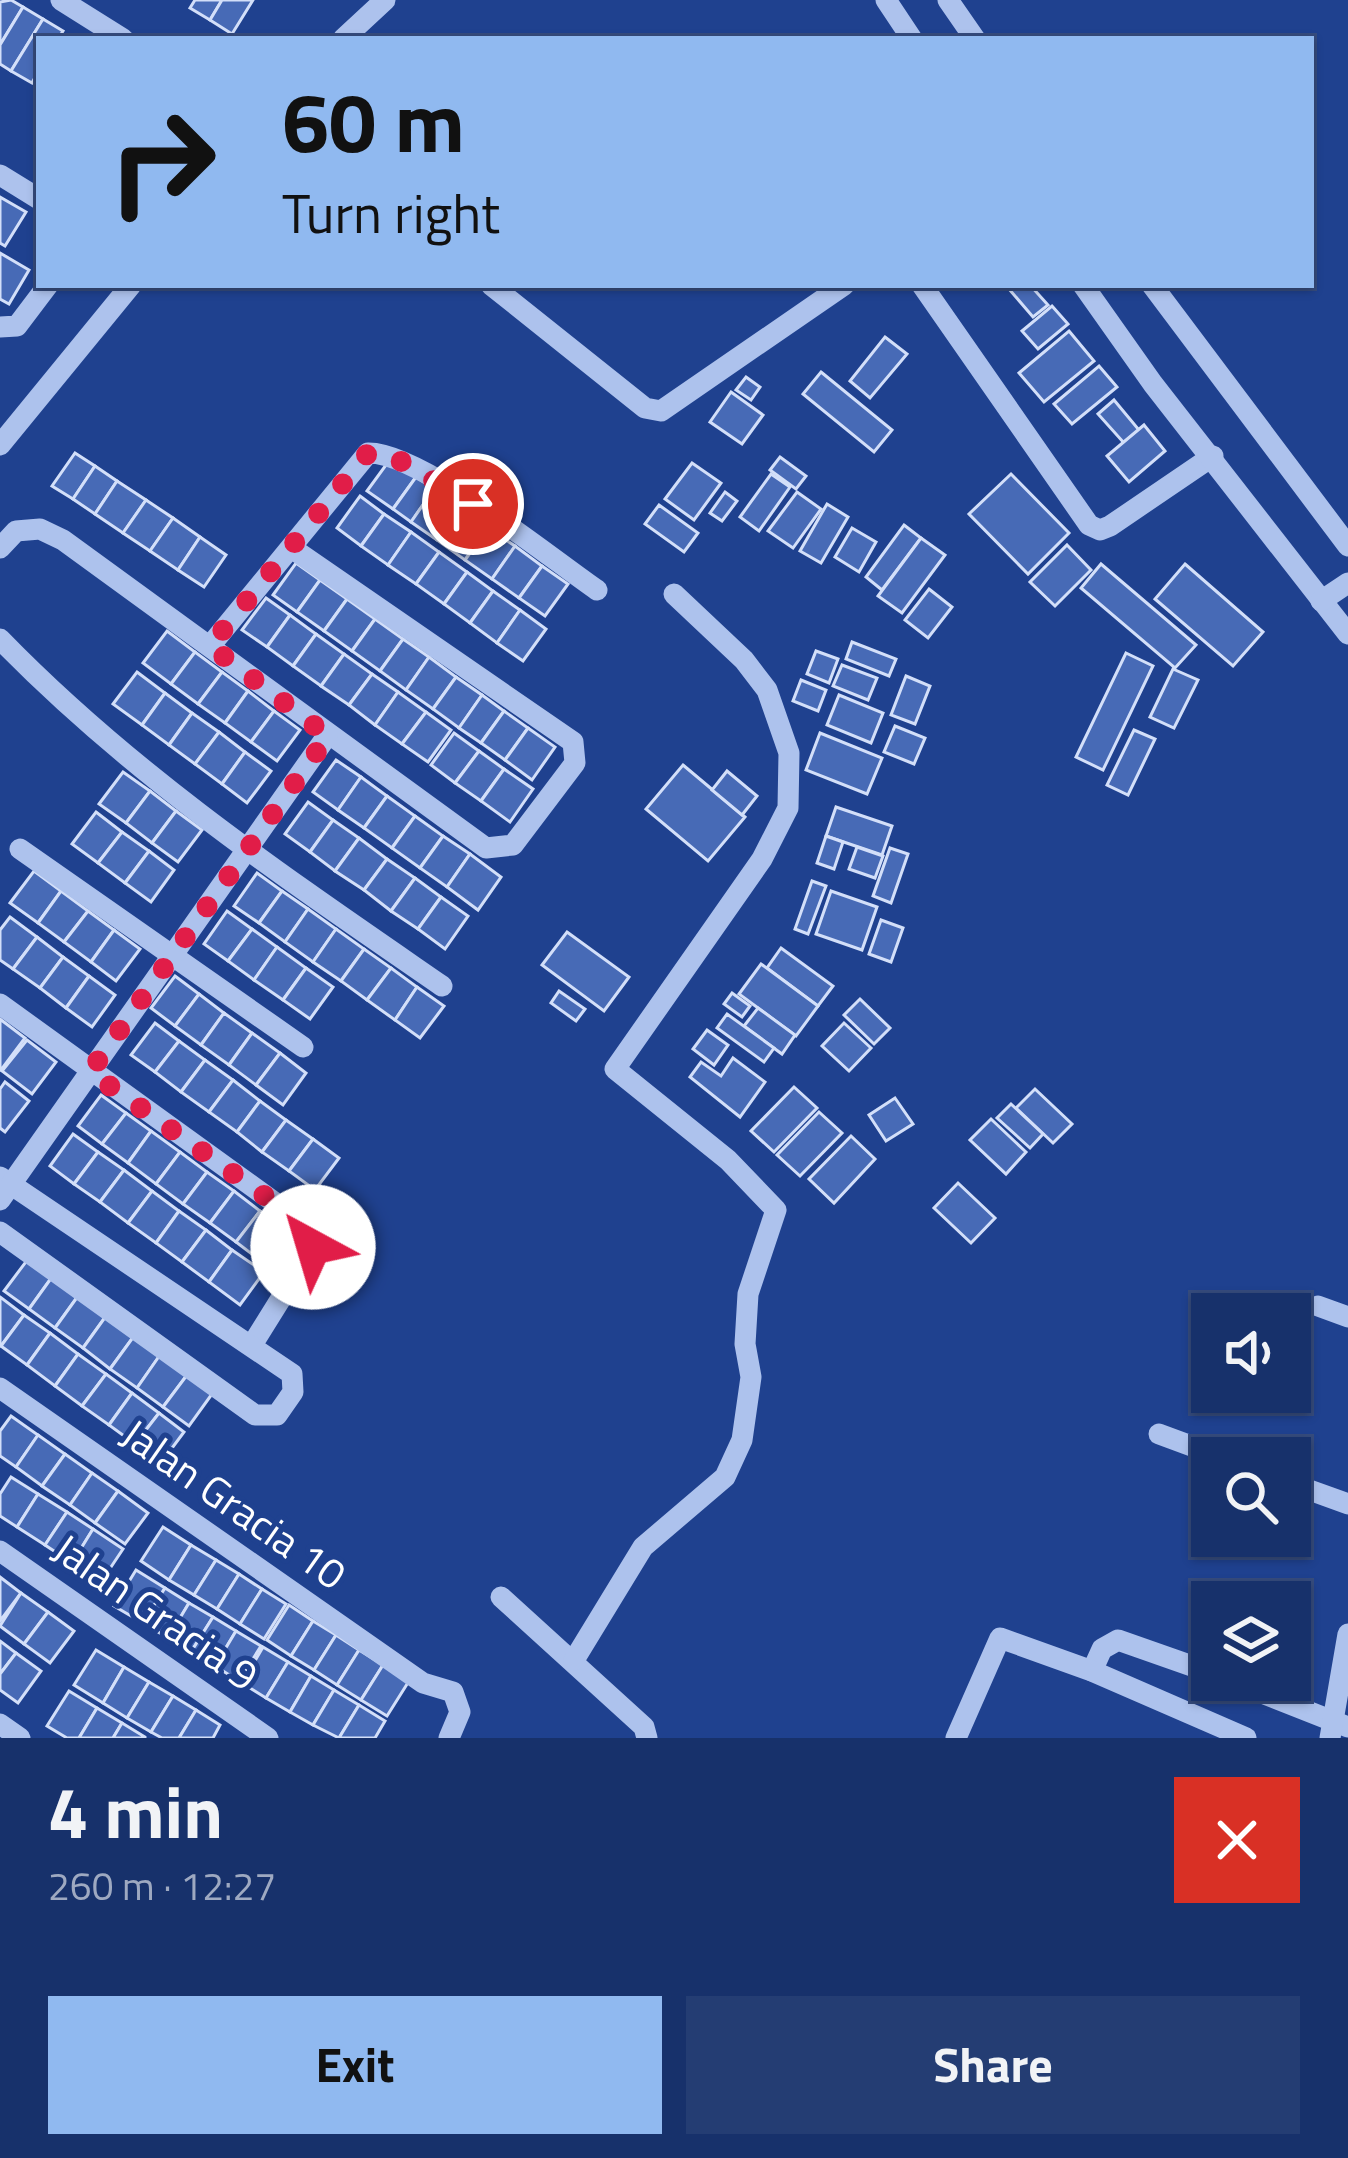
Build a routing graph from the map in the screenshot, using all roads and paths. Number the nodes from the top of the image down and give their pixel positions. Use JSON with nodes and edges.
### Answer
{"nodes":[{"id":1,"x":62,"y":0,"type":"edge"},
{"id":2,"x":385,"y":0,"type":"edge"},
{"id":3,"x":886,"y":0,"type":"edge"},
{"id":4,"x":947,"y":0,"type":"edge"},
{"id":5,"x":118,"y":36,"type":"edge"},
{"id":6,"x":346,"y":36,"type":"edge"},
{"id":7,"x":910,"y":36,"type":"edge"},
{"id":8,"x":973,"y":36,"type":"edge"},
{"id":9,"x":0,"y":175,"type":"edge"},
{"id":10,"x":36,"y":197,"type":"edge"},
{"id":11,"x":46,"y":288,"type":"edge"},
{"id":12,"x":129,"y":288,"type":"edge"},
{"id":13,"x":495,"y":288,"type":"edge"},
{"id":14,"x":840,"y":288,"type":"edge"},
{"id":15,"x":924,"y":288,"type":"edge"},
{"id":16,"x":1085,"y":288,"type":"edge"},
{"id":17,"x":1153,"y":288,"type":"edge"},
{"id":18,"x":0,"y":327,"type":"edge"},
{"id":19,"x":0,"y":446,"type":"edge"},
{"id":20,"x":1213,"y":457,"type":"junction"},
{"id":21,"x":1348,"y":546,"type":"edge"},
{"id":22,"x":0,"y":548,"type":"edge"},
{"id":23,"x":293,"y":549,"type":"junction"},
{"id":24,"x":1348,"y":583,"type":"edge"},
{"id":25,"x":597,"y":590,"type":"dead end"},
{"id":26,"x":674,"y":594,"type":"dead end"},
{"id":27,"x":1321,"y":601,"type":"junction"},
{"id":28,"x":1348,"y":634,"type":"edge"},
{"id":29,"x":0,"y":639,"type":"edge"},
{"id":30,"x":210,"y":646,"type":"junction"},
{"id":31,"x":328,"y":736,"type":"junction"},
{"id":32,"x":20,"y":849,"type":"dead end"},
{"id":33,"x":246,"y":851,"type":"junction"},
{"id":34,"x":172,"y":956,"type":"junction"},
{"id":35,"x":442,"y":986,"type":"dead end"},
{"id":36,"x":0,"y":1004,"type":"edge"},
{"id":37,"x":303,"y":1047,"type":"dead end"},
{"id":38,"x":90,"y":1072,"type":"junction"},
{"id":39,"x":4,"y":1188,"type":"edge"},
{"id":40,"x":0,"y":1232,"type":"edge"},
{"id":41,"x":1318,"y":1306,"type":"dead end"},
{"id":42,"x":1348,"y":1317,"type":"edge"},
{"id":43,"x":252,"y":1345,"type":"junction"},
{"id":44,"x":0,"y":1388,"type":"edge"},
{"id":45,"x":1159,"y":1434,"type":"dead end"},
{"id":46,"x":1191,"y":1446,"type":"edge"},
{"id":47,"x":1311,"y":1491,"type":"edge"},
{"id":48,"x":1348,"y":1504,"type":"edge"},
{"id":49,"x":0,"y":1551,"type":"edge"},
{"id":50,"x":501,"y":1598,"type":"dead end"},
{"id":51,"x":1348,"y":1634,"type":"edge"},
{"id":52,"x":574,"y":1660,"type":"junction"},
{"id":53,"x":1191,"y":1666,"type":"edge"},
{"id":54,"x":1092,"y":1671,"type":"junction"},
{"id":55,"x":1276,"y":1701,"type":"edge"},
{"id":56,"x":0,"y":1724,"type":"edge"},
{"id":57,"x":1336,"y":1728,"type":"edge"},
{"id":58,"x":1243,"y":1737,"type":"edge"},
{"id":59,"x":20,"y":1738,"type":"edge"},
{"id":60,"x":268,"y":1738,"type":"edge"},
{"id":61,"x":449,"y":1738,"type":"edge"},
{"id":62,"x":647,"y":1738,"type":"edge"},
{"id":63,"x":956,"y":1738,"type":"edge"}],
"edges":[{"from":1,"to":5,"type":"street"},
{"from":2,"to":6,"type":"street"},
{"from":3,"to":7,"type":"street"},
{"from":4,"to":8,"type":"street"},
{"from":9,"to":10,"type":"street"},
{"from":11,"to":18,"type":"street"},
{"from":12,"to":19,"type":"street"},
{"from":13,"to":14,"type":"street"},
{"from":15,"to":20,"type":"street"},
{"from":16,"to":20,"type":"street"},
{"from":17,"to":21,"type":"street"},
{"from":20,"to":27,"type":"street"},
{"from":22,"to":30,"type":"street"},
{"from":23,"to":25,"type":"street"},
{"from":23,"to":30,"type":"street"},
{"from":23,"to":31,"type":"street"},
{"from":24,"to":27,"type":"street"},
{"from":26,"to":52,"type":"street"},
{"from":27,"to":28,"type":"street"},
{"from":29,"to":33,"type":"street"},
{"from":30,"to":31,"type":"street"},
{"from":31,"to":33,"type":"street"},
{"from":32,"to":34,"type":"street"},
{"from":33,"to":34,"type":"street"},
{"from":33,"to":35,"type":"street"},
{"from":34,"to":37,"type":"street"},
{"from":34,"to":38,"type":"street"},
{"from":36,"to":38,"type":"street"},
{"from":38,"to":39,"type":"street"},
{"from":38,"to":43,"type":"street"},
{"from":39,"to":43,"type":"street"},
{"from":40,"to":43,"type":"street"},
{"from":41,"to":42,"type":"street"},
{"from":44,"to":61,"type":"street","name":"Jalan Gracia 10"},
{"from":45,"to":46,"type":"street"},
{"from":47,"to":48,"type":"street"},
{"from":49,"to":60,"type":"street","name":"Jalan Gracia 9"},
{"from":50,"to":52,"type":"street"},
{"from":51,"to":57,"type":"street"},
{"from":52,"to":62,"type":"street"},
{"from":53,"to":54,"type":"street"},
{"from":54,"to":58,"type":"street"},
{"from":54,"to":63,"type":"street"},
{"from":55,"to":57,"type":"street"},
{"from":56,"to":59,"type":"street"}]}
